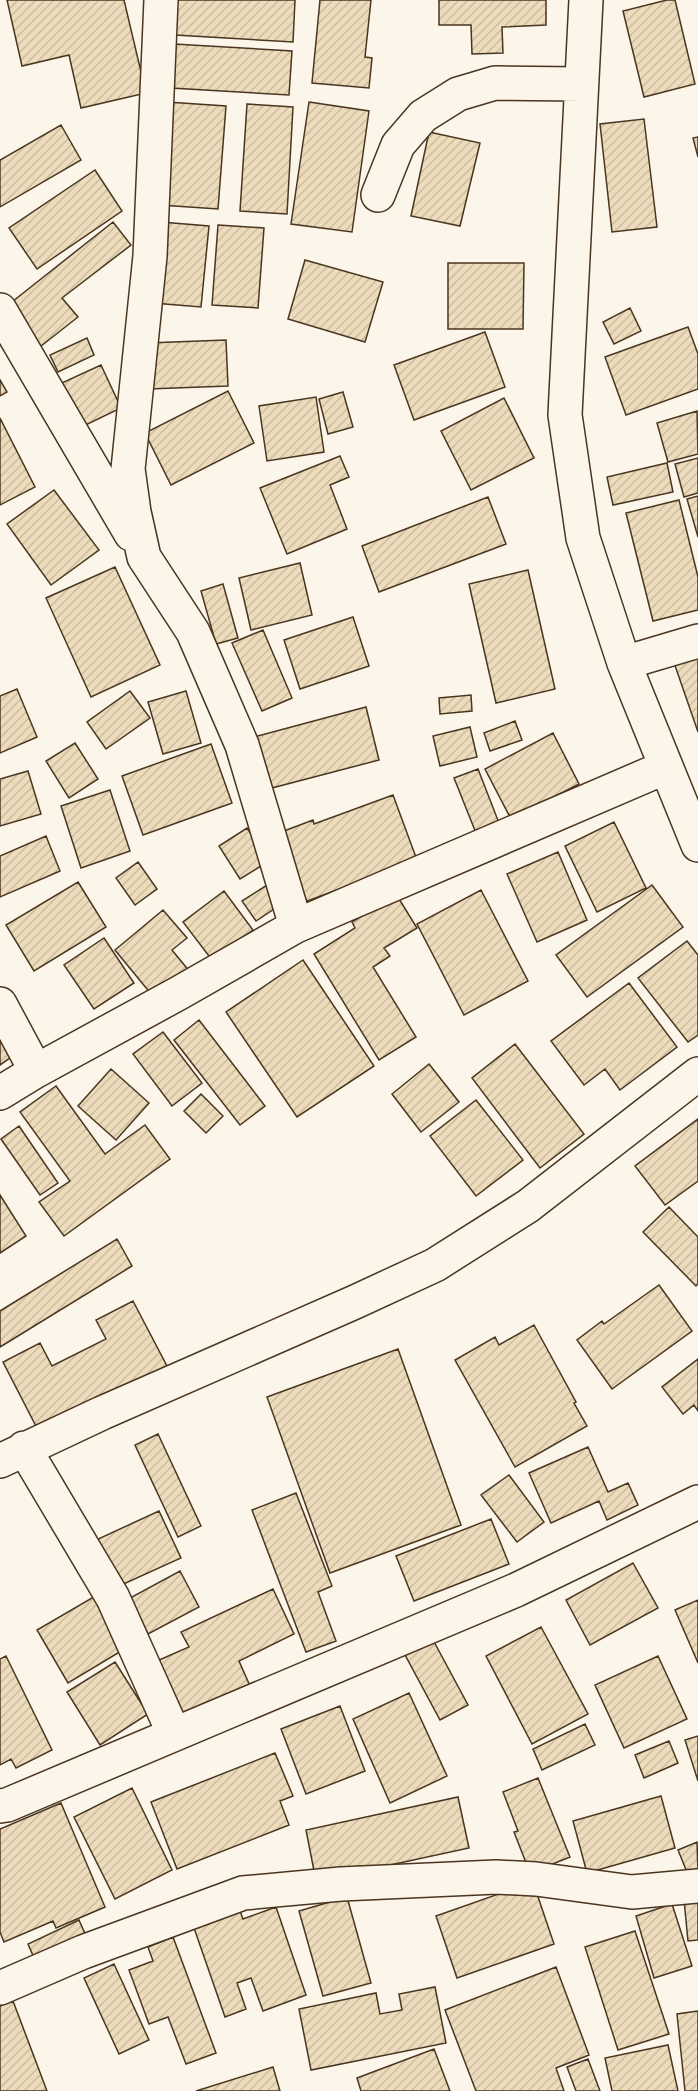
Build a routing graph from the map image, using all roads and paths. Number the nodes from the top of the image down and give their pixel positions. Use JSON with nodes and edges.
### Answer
{"nodes":[{"id":1,"x":161,"y":0,"type":"edge"},
{"id":2,"x":586,"y":0,"type":"edge"},
{"id":3,"x":580,"y":84,"type":"junction"},
{"id":4,"x":378,"y":195,"type":"dead end"},
{"id":5,"x":0,"y":310,"type":"edge"},
{"id":6,"x":144,"y":557,"type":"junction"},
{"id":7,"x":698,"y":641,"type":"edge"},
{"id":8,"x":624,"y":663,"type":"junction"},
{"id":9,"x":666,"y":767,"type":"junction"},
{"id":10,"x":698,"y":845,"type":"edge"},
{"id":11,"x":296,"y":926,"type":"junction"},
{"id":12,"x":0,"y":1004,"type":"edge"},
{"id":13,"x":36,"y":1071,"type":"junction"},
{"id":14,"x":698,"y":1074,"type":"edge"},
{"id":15,"x":0,"y":1093,"type":"edge"},
{"id":16,"x":12,"y":1455,"type":"edge"},
{"id":17,"x":698,"y":1502,"type":"edge"},
{"id":18,"x":174,"y":1734,"type":"junction"},
{"id":19,"x":0,"y":1806,"type":"edge"},
{"id":20,"x":698,"y":1886,"type":"edge"},
{"id":21,"x":0,"y":1988,"type":"edge"}],
"edges":[{"from":1,"to":6,"type":"street"},
{"from":2,"to":3,"type":"street"},
{"from":3,"to":4,"type":"street"},
{"from":3,"to":8,"type":"street"},
{"from":5,"to":6,"type":"street"},
{"from":6,"to":11,"type":"street"},
{"from":7,"to":8,"type":"street"},
{"from":8,"to":9,"type":"street"},
{"from":9,"to":10,"type":"street"},
{"from":9,"to":11,"type":"street"},
{"from":11,"to":13,"type":"street"},
{"from":12,"to":13,"type":"street"},
{"from":13,"to":15,"type":"street"},
{"from":14,"to":16,"type":"street"},
{"from":16,"to":18,"type":"street"},
{"from":17,"to":18,"type":"street"},
{"from":18,"to":19,"type":"street"},
{"from":20,"to":21,"type":"street"}]}
